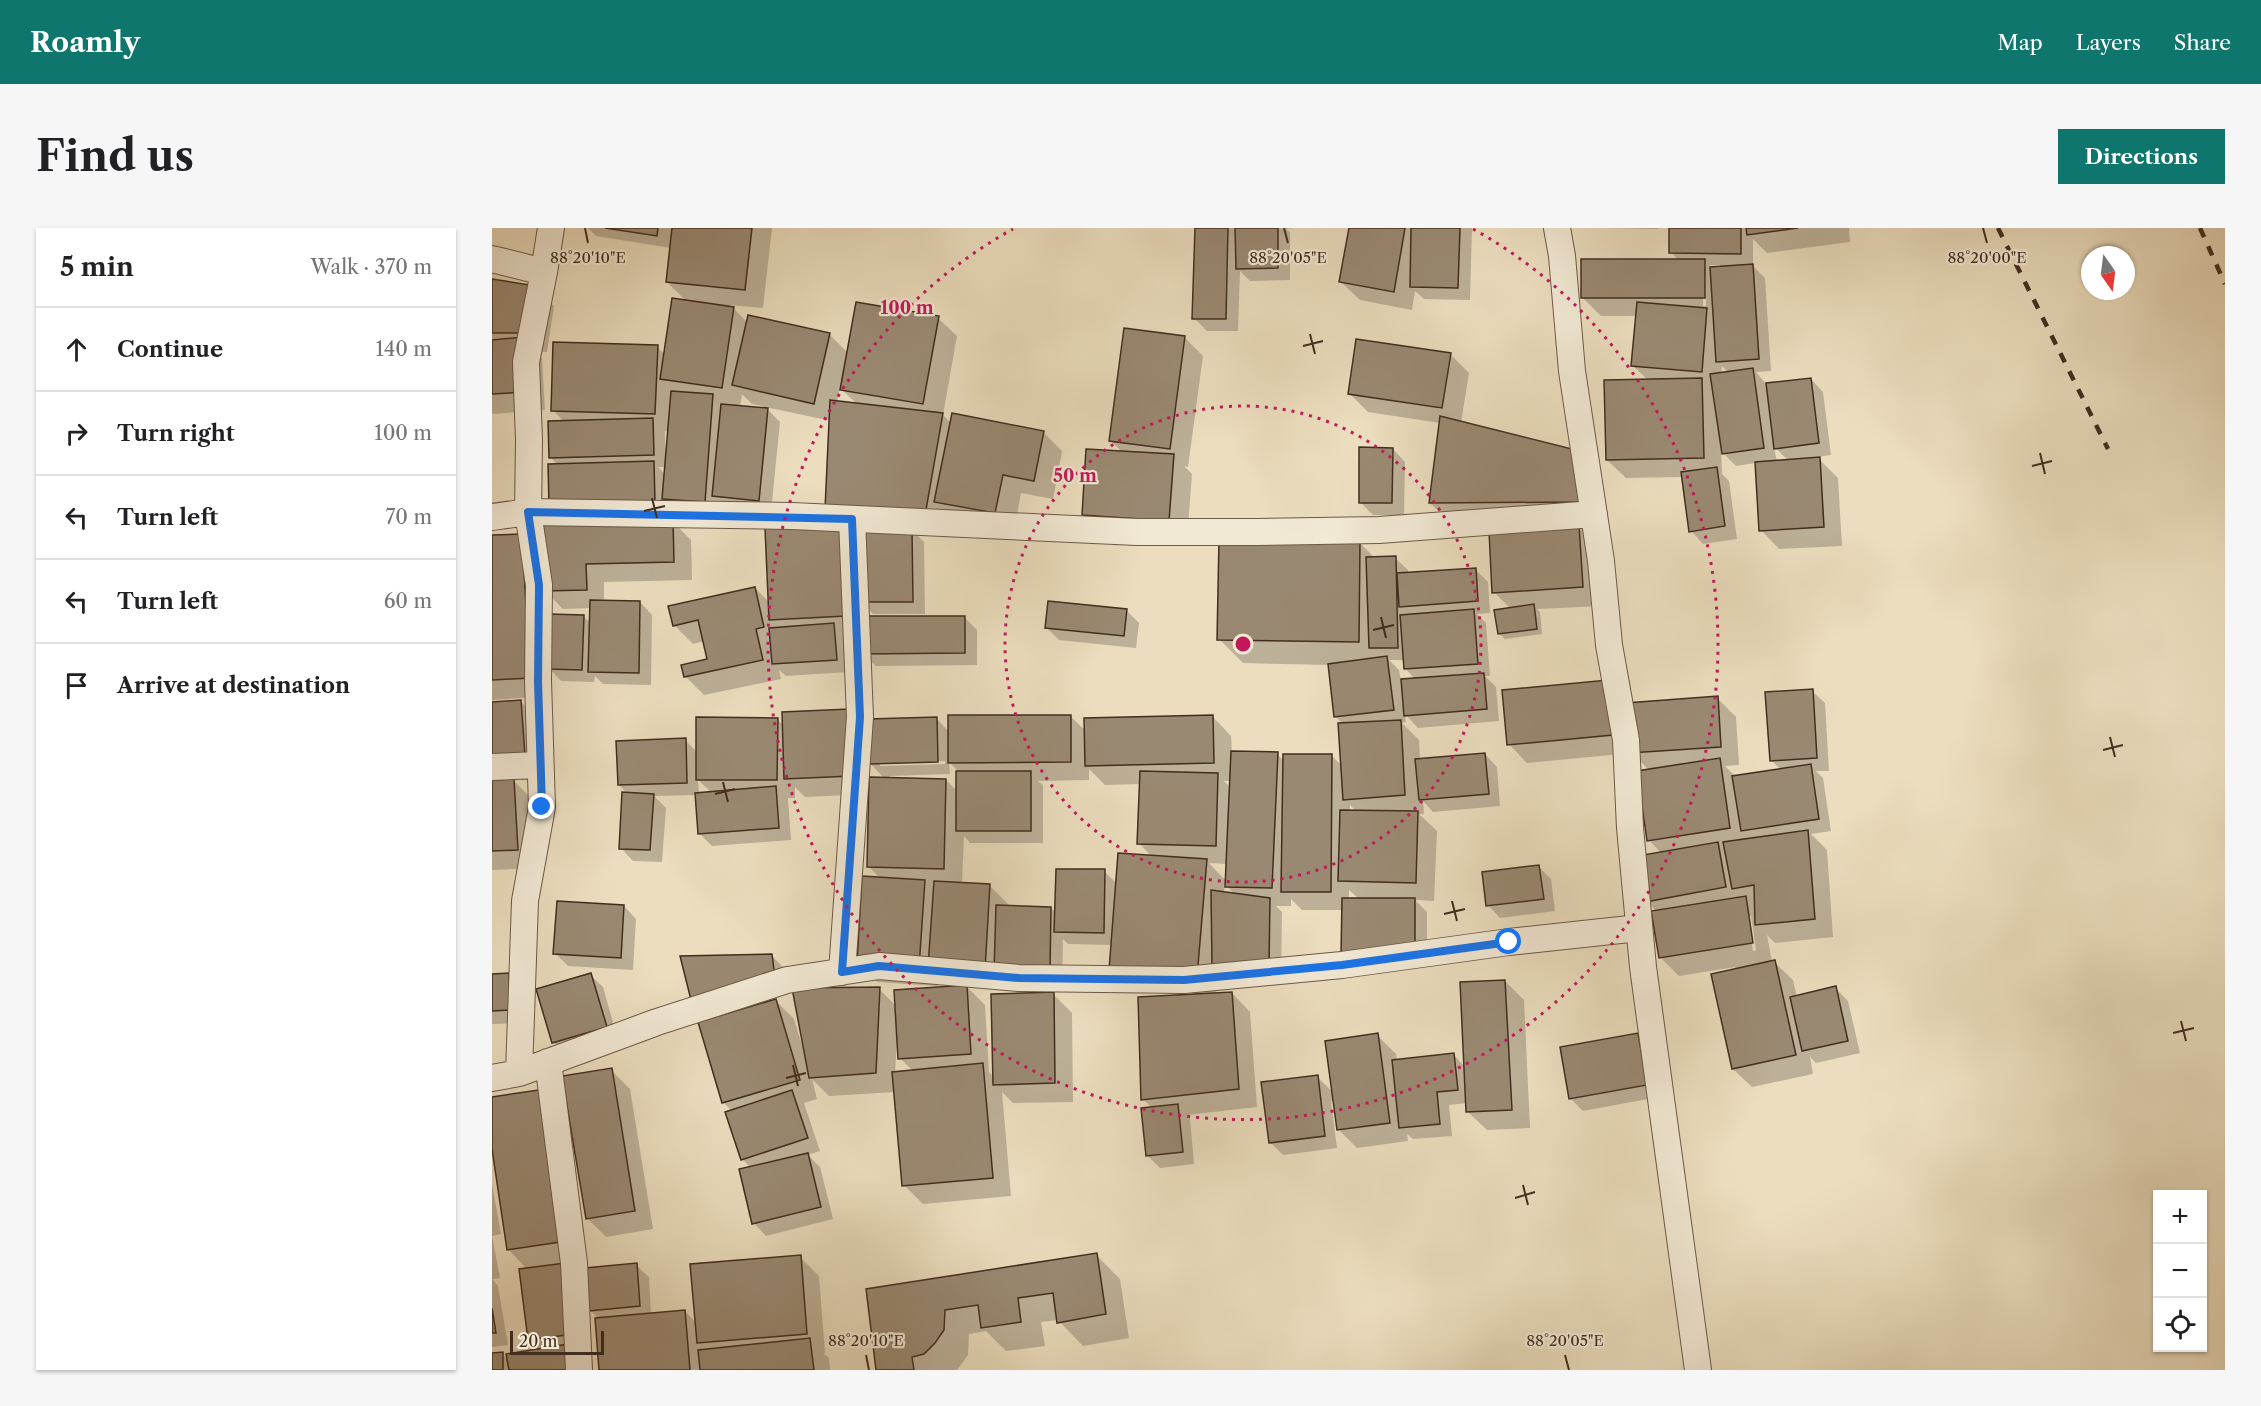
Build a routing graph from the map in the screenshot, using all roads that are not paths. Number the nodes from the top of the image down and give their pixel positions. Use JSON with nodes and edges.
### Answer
{"nodes":[{"id":1,"x":551,"y":228,"type":"edge"},
{"id":2,"x":1557,"y":228,"type":"edge"},
{"id":3,"x":492,"y":259,"type":"edge"},
{"id":4,"x":544,"y":272,"type":"junction"},
{"id":5,"x":528,"y":512,"type":"junction"},
{"id":6,"x":1594,"y":514,"type":"junction"},
{"id":7,"x":492,"y":517,"type":"edge"},
{"id":8,"x":852,"y":519,"type":"junction"},
{"id":9,"x":540,"y":765,"type":"junction"},
{"id":10,"x":492,"y":767,"type":"edge"},
{"id":11,"x":1640,"y":928,"type":"junction"},
{"id":12,"x":842,"y":972,"type":"junction"},
{"id":13,"x":548,"y":1062,"type":"junction"},
{"id":14,"x":519,"y":1074,"type":"junction"},
{"id":15,"x":492,"y":1078,"type":"edge"},
{"id":16,"x":579,"y":1370,"type":"edge"},
{"id":17,"x":1698,"y":1370,"type":"edge"}],
"edges":[{"from":1,"to":4,"type":"street"},
{"from":2,"to":6,"type":"street"},
{"from":3,"to":4,"type":"street"},
{"from":4,"to":5,"type":"street"},
{"from":5,"to":7,"type":"street"},
{"from":5,"to":8,"type":"street"},
{"from":5,"to":9,"type":"street"},
{"from":6,"to":8,"type":"street"},
{"from":6,"to":11,"type":"street"},
{"from":8,"to":12,"type":"street"},
{"from":9,"to":10,"type":"street"},
{"from":9,"to":14,"type":"street"},
{"from":11,"to":12,"type":"street"},
{"from":11,"to":17,"type":"street"},
{"from":12,"to":13,"type":"street"},
{"from":13,"to":14,"type":"street"},
{"from":13,"to":16,"type":"street"},
{"from":14,"to":15,"type":"street"}]}
